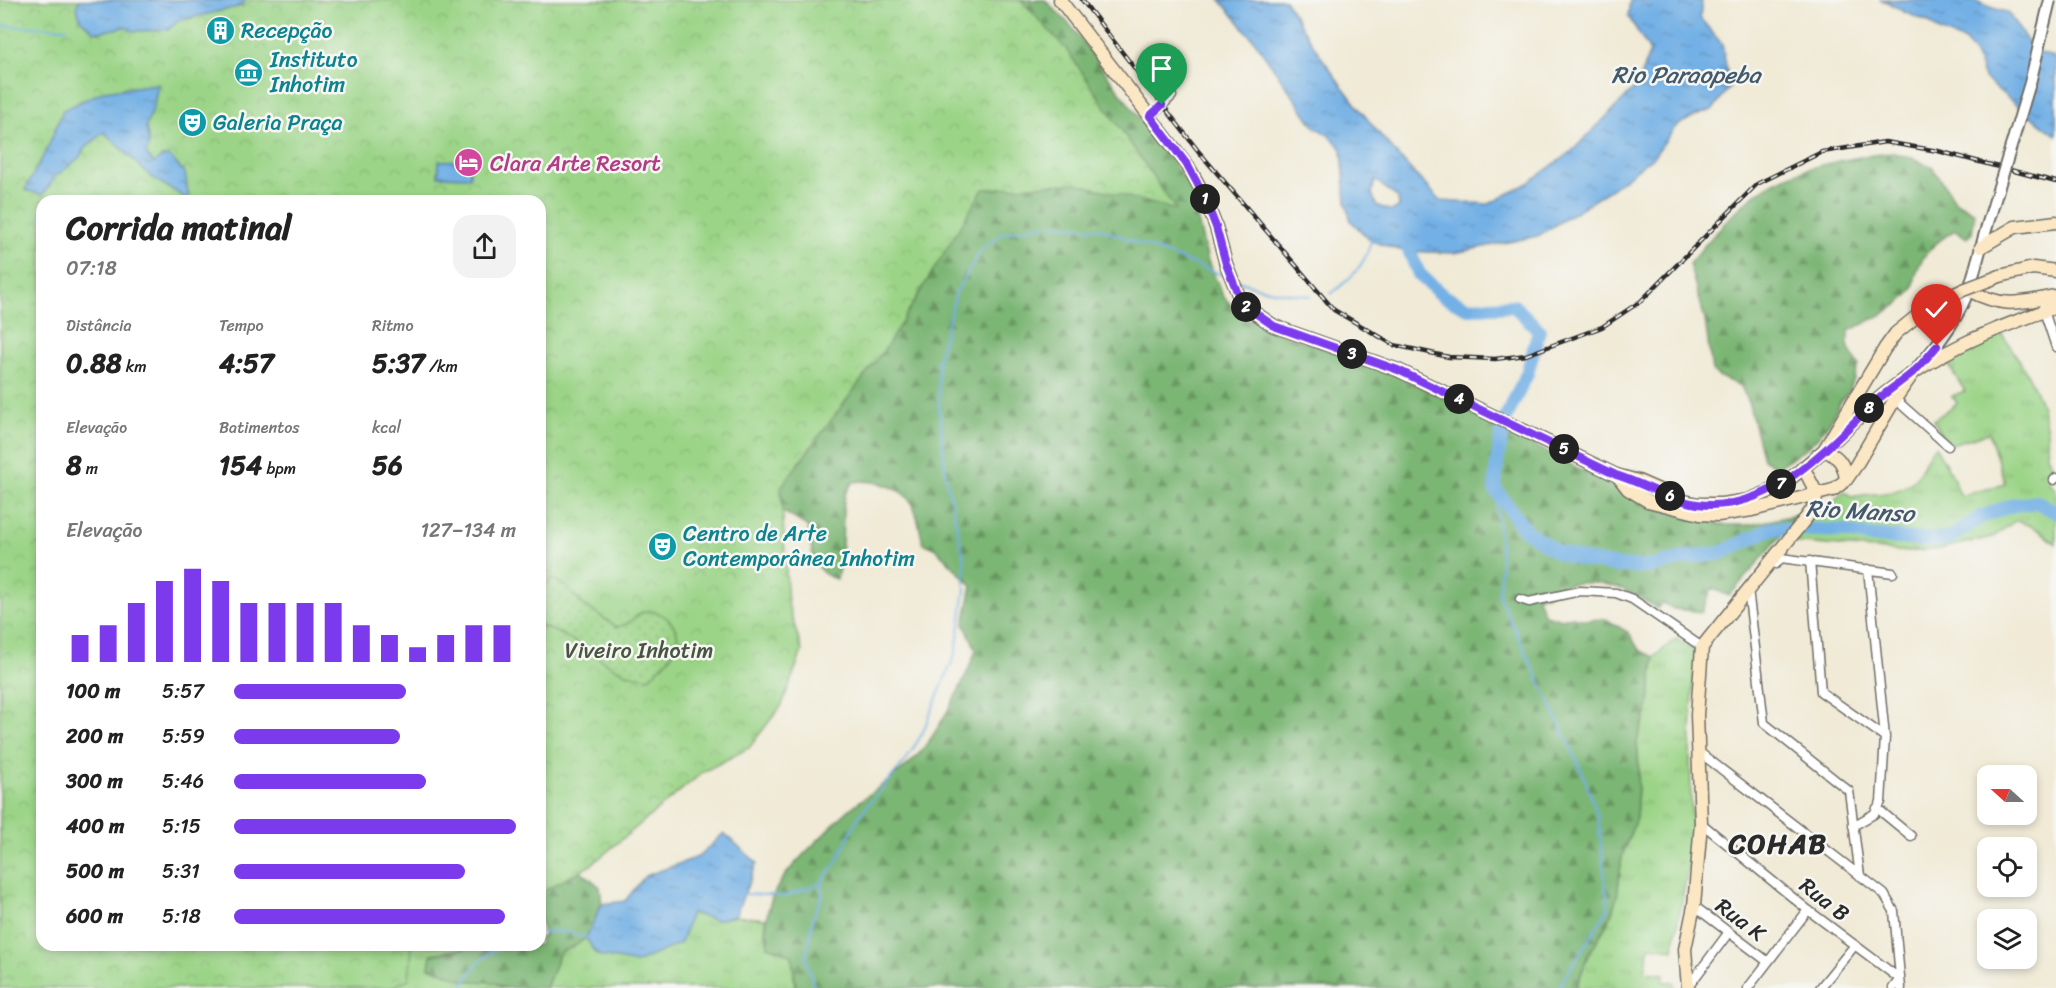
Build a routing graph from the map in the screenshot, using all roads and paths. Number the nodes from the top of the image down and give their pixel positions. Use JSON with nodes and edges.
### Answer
{"nodes":[{"id":1,"x":2050,"y":0,"type":"edge"},
{"id":2,"x":1060,"y":1,"type":"edge"},
{"id":3,"x":1172,"y":96,"type":"dead end"},
{"id":4,"x":1150,"y":116,"type":"junction"},
{"id":5,"x":2056,"y":222,"type":"edge"},
{"id":6,"x":1981,"y":247,"type":"junction"},
{"id":7,"x":2056,"y":271,"type":"edge"},
{"id":8,"x":1968,"y":290,"type":"junction"},
{"id":9,"x":2056,"y":296,"type":"edge"},
{"id":10,"x":2007,"y":304,"type":"junction"},
{"id":11,"x":2047,"y":306,"type":"edge"},
{"id":12,"x":2012,"y":322,"type":"junction"},
{"id":13,"x":2056,"y":347,"type":"edge"},
{"id":14,"x":1914,"y":372,"type":"junction"},
{"id":15,"x":1895,"y":399,"type":"junction"},
{"id":16,"x":1948,"y":446,"type":"dead end"},
{"id":17,"x":1824,"y":450,"type":"junction"},
{"id":18,"x":1803,"y":467,"type":"junction"},
{"id":19,"x":1616,"y":475,"type":"junction"},
{"id":20,"x":1846,"y":480,"type":"junction"},
{"id":21,"x":1817,"y":494,"type":"junction"},
{"id":22,"x":1810,"y":561,"type":"junction"},
{"id":23,"x":1868,"y":569,"type":"junction"},
{"id":24,"x":1763,"y":571,"type":"junction"},
{"id":25,"x":1893,"y":573,"type":"dead end"},
{"id":26,"x":1748,"y":589,"type":"junction"},
{"id":27,"x":1520,"y":599,"type":"dead end"},
{"id":28,"x":1702,"y":647,"type":"junction"},
{"id":29,"x":1885,"y":737,"type":"junction"},
{"id":30,"x":1700,"y":752,"type":"junction"},
{"id":31,"x":1877,"y":808,"type":"junction"},
{"id":32,"x":1701,"y":823,"type":"junction"},
{"id":33,"x":1853,"y":826,"type":"junction"},
{"id":34,"x":1911,"y":836,"type":"dead end"},
{"id":35,"x":1860,"y":876,"type":"junction"},
{"id":36,"x":1694,"y":906,"type":"junction"},
{"id":37,"x":1808,"y":910,"type":"junction"},
{"id":38,"x":1730,"y":932,"type":"junction"},
{"id":39,"x":1855,"y":945,"type":"junction"},
{"id":40,"x":1767,"y":961,"type":"junction"},
{"id":41,"x":1900,"y":984,"type":"edge"},
{"id":42,"x":1688,"y":987,"type":"edge"},
{"id":43,"x":1748,"y":988,"type":"edge"},
{"id":44,"x":1820,"y":988,"type":"edge"},
{"id":45,"x":1893,"y":988,"type":"edge"}],
"edges":[{"from":1,"to":6,"type":"street","bridge":true},
{"from":2,"to":4,"type":"main road"},
{"from":3,"to":4,"type":"street"},
{"from":4,"to":19,"type":"main road"},
{"from":5,"to":6,"type":"main road"},
{"from":6,"to":8,"type":"street"},
{"from":7,"to":17,"type":"main road","bridge":true},
{"from":8,"to":10,"type":"main road"},
{"from":8,"to":14,"type":"street"},
{"from":9,"to":11,"type":"main road"},
{"from":10,"to":11,"type":"main road"},
{"from":10,"to":12,"type":"main road"},
{"from":11,"to":12,"type":"main road"},
{"from":11,"to":13,"type":"street"},
{"from":12,"to":14,"type":"main road"},
{"from":14,"to":15,"type":"main road"},
{"from":14,"to":17,"type":"main road"},
{"from":15,"to":16,"type":"street"},
{"from":15,"to":20,"type":"main road"},
{"from":17,"to":18,"type":"main road"},
{"from":17,"to":20,"type":"main road"},
{"from":18,"to":19,"type":"main road"},
{"from":18,"to":21,"type":"main road"},
{"from":19,"to":21,"type":"main road"},
{"from":20,"to":21,"type":"main road"},
{"from":21,"to":24,"type":"main road"},
{"from":22,"to":23,"type":"street"},
{"from":22,"to":24,"type":"street"},
{"from":22,"to":29,"type":"street"},
{"from":23,"to":25,"type":"street"},
{"from":23,"to":29,"type":"street"},
{"from":24,"to":26,"type":"main road"},
{"from":26,"to":28,"type":"main road"},
{"from":26,"to":33,"type":"street"},
{"from":27,"to":28,"type":"street"},
{"from":28,"to":30,"type":"main road"},
{"from":29,"to":31,"type":"street"},
{"from":30,"to":32,"type":"main road"},
{"from":30,"to":35,"type":"street"},
{"from":31,"to":33,"type":"street"},
{"from":31,"to":34,"type":"street"},
{"from":32,"to":36,"type":"main road"},
{"from":32,"to":37,"type":"street","name":"Rua B"},
{"from":33,"to":35,"type":"street"},
{"from":35,"to":41,"type":"street"},
{"from":36,"to":38,"type":"street","name":"Rua K"},
{"from":36,"to":42,"type":"main road"},
{"from":37,"to":39,"type":"street","name":"Rua B"},
{"from":37,"to":40,"type":"street"},
{"from":38,"to":40,"type":"street","name":"Rua K"},
{"from":38,"to":42,"type":"street"},
{"from":39,"to":41,"type":"street","name":"Rua B"},
{"from":39,"to":44,"type":"street"},
{"from":40,"to":43,"type":"street"},
{"from":41,"to":45,"type":"street"}]}
